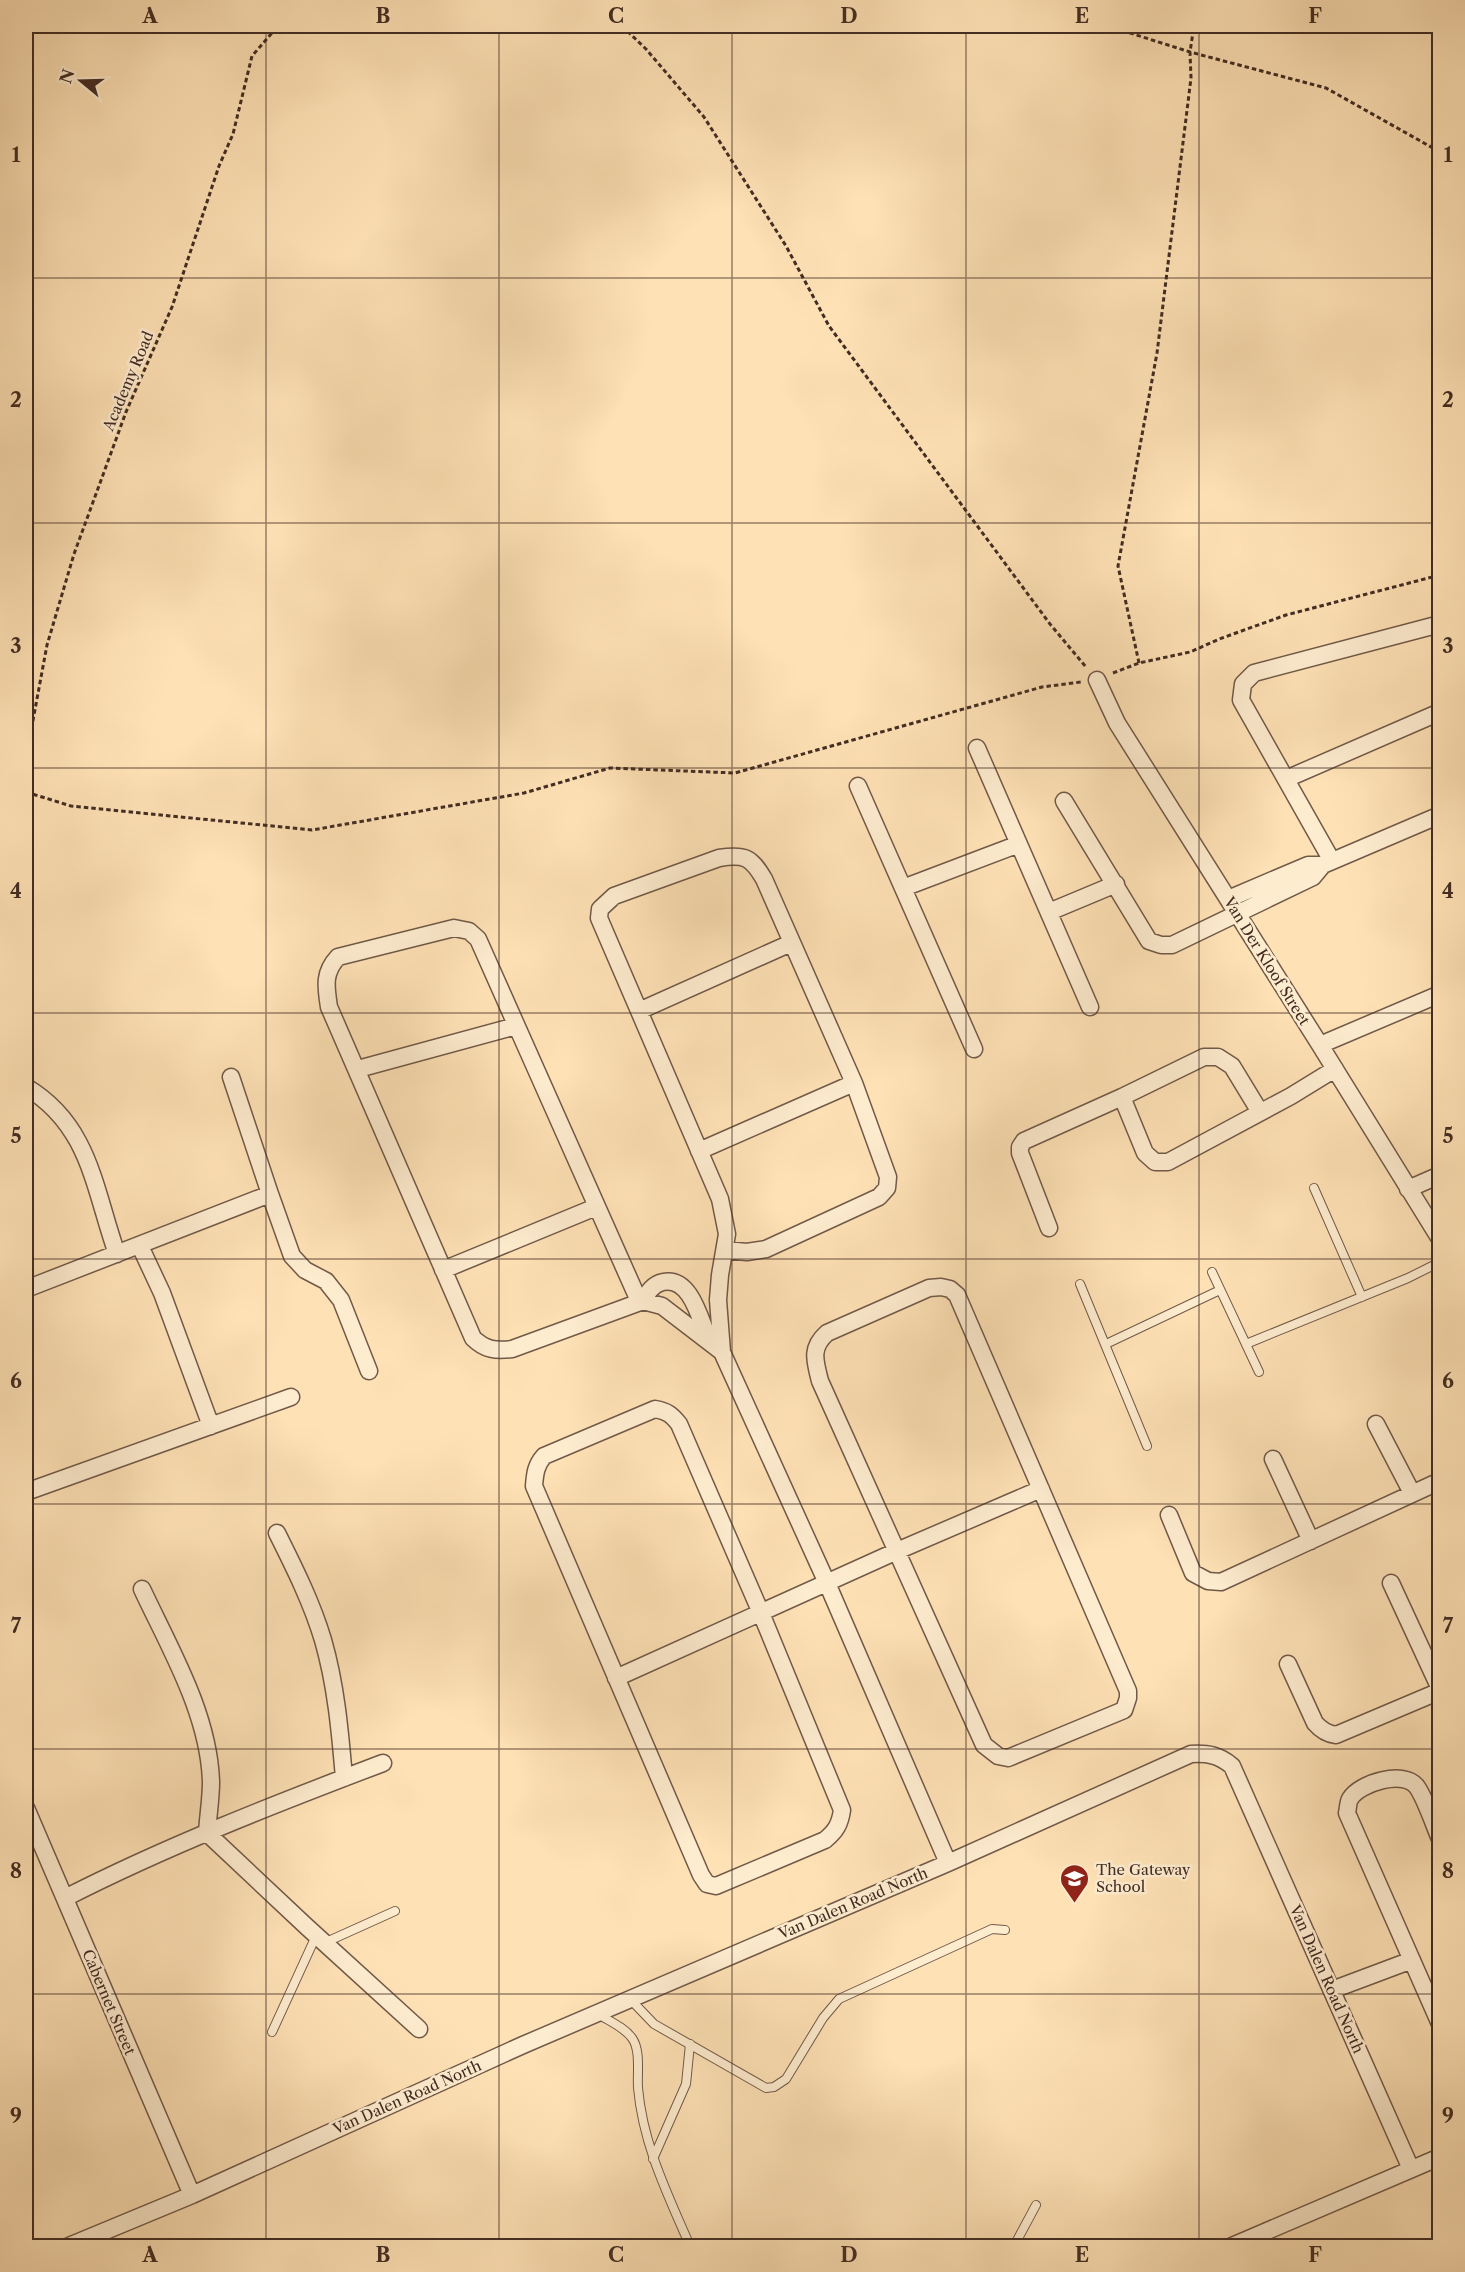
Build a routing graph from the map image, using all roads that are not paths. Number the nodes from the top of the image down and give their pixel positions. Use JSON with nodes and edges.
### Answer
{"nodes":[{"id":1,"x":1440,"y":624,"type":"edge"},
{"id":2,"x":1096,"y":680,"type":"road end"},
{"id":3,"x":1440,"y":712,"type":"edge"},
{"id":4,"x":977,"y":748,"type":"dead end"},
{"id":5,"x":1286,"y":778,"type":"junction"},
{"id":6,"x":858,"y":786,"type":"dead end"},
{"id":7,"x":1064,"y":801,"type":"dead end"},
{"id":8,"x":1440,"y":815,"type":"edge"},
{"id":9,"x":1019,"y":844,"type":"junction"},
{"id":10,"x":1327,"y":863,"type":"junction"},
{"id":11,"x":1116,"y":884,"type":"junction"},
{"id":12,"x":903,"y":888,"type":"junction"},
{"id":13,"x":1266,"y":891,"type":"junction"},
{"id":14,"x":1228,"y":899,"type":"junction"},
{"id":15,"x":1049,"y":912,"type":"junction"},
{"id":16,"x":1238,"y":913,"type":"junction"},
{"id":17,"x":791,"y":943,"type":"junction"},
{"id":18,"x":1440,"y":994,"type":"edge"},
{"id":19,"x":1090,"y":1007,"type":"dead end"},
{"id":20,"x":639,"y":1011,"type":"junction"},
{"id":21,"x":516,"y":1026,"type":"junction"},
{"id":22,"x":1320,"y":1045,"type":"junction"},
{"id":23,"x":974,"y":1049,"type":"dead end"},
{"id":24,"x":358,"y":1069,"type":"junction"},
{"id":25,"x":1335,"y":1069,"type":"junction"},
{"id":26,"x":231,"y":1077,"type":"dead end"},
{"id":27,"x":854,"y":1083,"type":"junction"},
{"id":28,"x":26,"y":1087,"type":"edge"},
{"id":29,"x":1122,"y":1097,"type":"junction"},
{"id":30,"x":1260,"y":1112,"type":"junction"},
{"id":31,"x":699,"y":1151,"type":"junction"},
{"id":32,"x":1440,"y":1175,"type":"edge"},
{"id":33,"x":1314,"y":1188,"type":"dead end"},
{"id":34,"x":1408,"y":1189,"type":"junction"},
{"id":35,"x":270,"y":1194,"type":"junction"},
{"id":36,"x":596,"y":1207,"type":"junction"},
{"id":37,"x":1049,"y":1228,"type":"dead end"},
{"id":38,"x":1440,"y":1239,"type":"edge"},
{"id":39,"x":140,"y":1246,"type":"junction"},
{"id":40,"x":725,"y":1250,"type":"junction"},
{"id":41,"x":117,"y":1254,"type":"junction"},
{"id":42,"x":1440,"y":1262,"type":"edge"},
{"id":43,"x":443,"y":1270,"type":"junction"},
{"id":44,"x":1212,"y":1272,"type":"dead end"},
{"id":45,"x":1080,"y":1284,"type":"dead end"},
{"id":46,"x":26,"y":1289,"type":"edge"},
{"id":47,"x":1220,"y":1290,"type":"junction"},
{"id":48,"x":1362,"y":1297,"type":"junction"},
{"id":49,"x":641,"y":1301,"type":"junction"},
{"id":50,"x":1106,"y":1344,"type":"junction"},
{"id":51,"x":1246,"y":1344,"type":"junction"},
{"id":52,"x":715,"y":1347,"type":"junction"},
{"id":53,"x":369,"y":1371,"type":"dead end"},
{"id":54,"x":1259,"y":1372,"type":"dead end"},
{"id":55,"x":291,"y":1397,"type":"dead end"},
{"id":56,"x":1376,"y":1424,"type":"dead end"},
{"id":57,"x":212,"y":1426,"type":"junction"},
{"id":58,"x":1147,"y":1446,"type":"dead end"},
{"id":59,"x":1273,"y":1459,"type":"dead end"},
{"id":60,"x":1440,"y":1481,"type":"edge"},
{"id":61,"x":27,"y":1488,"type":"edge"},
{"id":62,"x":1041,"y":1489,"type":"junction"},
{"id":63,"x":1412,"y":1493,"type":"junction"},
{"id":64,"x":1169,"y":1515,"type":"dead end"},
{"id":65,"x":277,"y":1533,"type":"dead end"},
{"id":66,"x":1311,"y":1541,"type":"junction"},
{"id":67,"x":897,"y":1551,"type":"junction"},
{"id":68,"x":827,"y":1583,"type":"junction"},
{"id":69,"x":1391,"y":1583,"type":"dead end"},
{"id":70,"x":142,"y":1589,"type":"dead end"},
{"id":71,"x":761,"y":1613,"type":"junction"},
{"id":72,"x":1288,"y":1664,"type":"dead end"},
{"id":73,"x":616,"y":1678,"type":"junction"},
{"id":74,"x":1440,"y":1690,"type":"edge"},
{"id":75,"x":383,"y":1763,"type":"dead end"},
{"id":76,"x":344,"y":1778,"type":"junction"},
{"id":77,"x":26,"y":1808,"type":"edge"},
{"id":78,"x":207,"y":1833,"type":"junction"},
{"id":79,"x":1440,"y":1839,"type":"edge"},
{"id":80,"x":948,"y":1863,"type":"junction"},
{"id":81,"x":64,"y":1898,"type":"junction"},
{"id":82,"x":395,"y":1911,"type":"dead end"},
{"id":83,"x":1005,"y":1930,"type":"dead end"},
{"id":84,"x":320,"y":1939,"type":"junction"},
{"id":85,"x":1412,"y":1960,"type":"junction"},
{"id":86,"x":1332,"y":1990,"type":"junction"},
{"id":87,"x":630,"y":1999,"type":"junction"},
{"id":88,"x":598,"y":2014,"type":"junction"},
{"id":89,"x":1440,"y":2024,"type":"edge"},
{"id":90,"x":419,"y":2029,"type":"dead end"},
{"id":91,"x":272,"y":2032,"type":"dead end"},
{"id":92,"x":690,"y":2044,"type":"junction"},
{"id":93,"x":1440,"y":2157,"type":"edge"},
{"id":94,"x":653,"y":2159,"type":"junction"},
{"id":95,"x":1411,"y":2169,"type":"junction"},
{"id":96,"x":192,"y":2195,"type":"junction"},
{"id":97,"x":1036,"y":2205,"type":"dead end"},
{"id":98,"x":69,"y":2247,"type":"edge"},
{"id":99,"x":690,"y":2247,"type":"edge"},
{"id":100,"x":1014,"y":2247,"type":"edge"},
{"id":101,"x":1232,"y":2247,"type":"edge"}],
"edges":[{"from":1,"to":5,"type":"street"},
{"from":2,"to":14,"type":"street","name":"Van Der Kloof Street"},
{"from":3,"to":5,"type":"street"},
{"from":4,"to":9,"type":"street"},
{"from":5,"to":10,"type":"street"},
{"from":6,"to":12,"type":"street"},
{"from":7,"to":11,"type":"street"},
{"from":8,"to":10,"type":"street"},
{"from":9,"to":12,"type":"street"},
{"from":9,"to":15,"type":"street"},
{"from":10,"to":13,"type":"street"},
{"from":11,"to":15,"type":"street"},
{"from":11,"to":16,"type":"street"},
{"from":12,"to":23,"type":"street"},
{"from":13,"to":14,"type":"street"},
{"from":13,"to":16,"type":"street"},
{"from":14,"to":16,"type":"street","name":"Van Der Kloof Street"},
{"from":15,"to":19,"type":"street"},
{"from":16,"to":22,"type":"street","name":"Van Der Kloof Street"},
{"from":17,"to":20,"type":"street"},
{"from":17,"to":20,"type":"street"},
{"from":17,"to":27,"type":"street"},
{"from":18,"to":22,"type":"street"},
{"from":20,"to":31,"type":"street"},
{"from":21,"to":24,"type":"street"},
{"from":21,"to":24,"type":"street"},
{"from":21,"to":36,"type":"street"},
{"from":22,"to":25,"type":"street","name":"Van Der Kloof Street"},
{"from":24,"to":43,"type":"street"},
{"from":25,"to":30,"type":"street"},
{"from":25,"to":34,"type":"street","name":"Van Der Kloof Street"},
{"from":26,"to":35,"type":"street"},
{"from":27,"to":31,"type":"street"},
{"from":27,"to":40,"type":"street"},
{"from":28,"to":41,"type":"street"},
{"from":29,"to":30,"type":"street"},
{"from":29,"to":30,"type":"street"},
{"from":29,"to":37,"type":"street"},
{"from":31,"to":40,"type":"street"},
{"from":32,"to":34,"type":"street"},
{"from":33,"to":48,"type":"lane"},
{"from":34,"to":38,"type":"street","name":"Van Der Kloof Street"},
{"from":35,"to":39,"type":"street"},
{"from":35,"to":53,"type":"street"},
{"from":36,"to":43,"type":"street"},
{"from":36,"to":49,"type":"street"},
{"from":39,"to":41,"type":"street"},
{"from":39,"to":57,"type":"street"},
{"from":40,"to":52,"type":"street"},
{"from":41,"to":46,"type":"street"},
{"from":42,"to":48,"type":"lane"},
{"from":43,"to":49,"type":"street"},
{"from":44,"to":47,"type":"lane"},
{"from":45,"to":50,"type":"lane"},
{"from":47,"to":50,"type":"lane"},
{"from":47,"to":51,"type":"lane"},
{"from":48,"to":51,"type":"lane"},
{"from":49,"to":52,"type":"street"},
{"from":49,"to":52,"type":"street"},
{"from":50,"to":58,"type":"lane"},
{"from":51,"to":54,"type":"lane"},
{"from":52,"to":68,"type":"street"},
{"from":55,"to":57,"type":"street"},
{"from":56,"to":63,"type":"street"},
{"from":57,"to":61,"type":"street"},
{"from":59,"to":66,"type":"street"},
{"from":60,"to":63,"type":"street"},
{"from":62,"to":67,"type":"street"},
{"from":62,"to":67,"type":"street"},
{"from":62,"to":67,"type":"street"},
{"from":63,"to":66,"type":"street"},
{"from":64,"to":66,"type":"street"},
{"from":65,"to":76,"type":"street"},
{"from":67,"to":68,"type":"street"},
{"from":68,"to":71,"type":"street"},
{"from":68,"to":80,"type":"street"},
{"from":69,"to":74,"type":"street"},
{"from":70,"to":78,"type":"street"},
{"from":71,"to":73,"type":"street"},
{"from":71,"to":73,"type":"street"},
{"from":71,"to":73,"type":"street"},
{"from":72,"to":74,"type":"street"},
{"from":75,"to":76,"type":"street"},
{"from":76,"to":78,"type":"street"},
{"from":77,"to":81,"type":"street","name":"Cabernet Street"},
{"from":78,"to":81,"type":"street"},
{"from":78,"to":84,"type":"street"},
{"from":79,"to":85,"type":"street"},
{"from":80,"to":86,"type":"street","name":"Van Dalen Road North"},
{"from":80,"to":87,"type":"street","name":"Van Dalen Road North"},
{"from":81,"to":96,"type":"street","name":"Cabernet Street"},
{"from":82,"to":84,"type":"lane"},
{"from":83,"to":92,"type":"lane"},
{"from":84,"to":90,"type":"street"},
{"from":84,"to":91,"type":"lane"},
{"from":85,"to":86,"type":"street"},
{"from":85,"to":89,"type":"street"},
{"from":86,"to":95,"type":"street","name":"Van Dalen Road North"},
{"from":87,"to":88,"type":"street","name":"Van Dalen Road North"},
{"from":87,"to":92,"type":"lane"},
{"from":88,"to":94,"type":"lane"},
{"from":88,"to":96,"type":"street","name":"Van Dalen Road North"},
{"from":92,"to":94,"type":"lane"},
{"from":93,"to":95,"type":"street"},
{"from":94,"to":99,"type":"lane"},
{"from":95,"to":101,"type":"street"},
{"from":96,"to":98,"type":"street","name":"Van Dalen Road North"},
{"from":97,"to":100,"type":"lane"}]}
